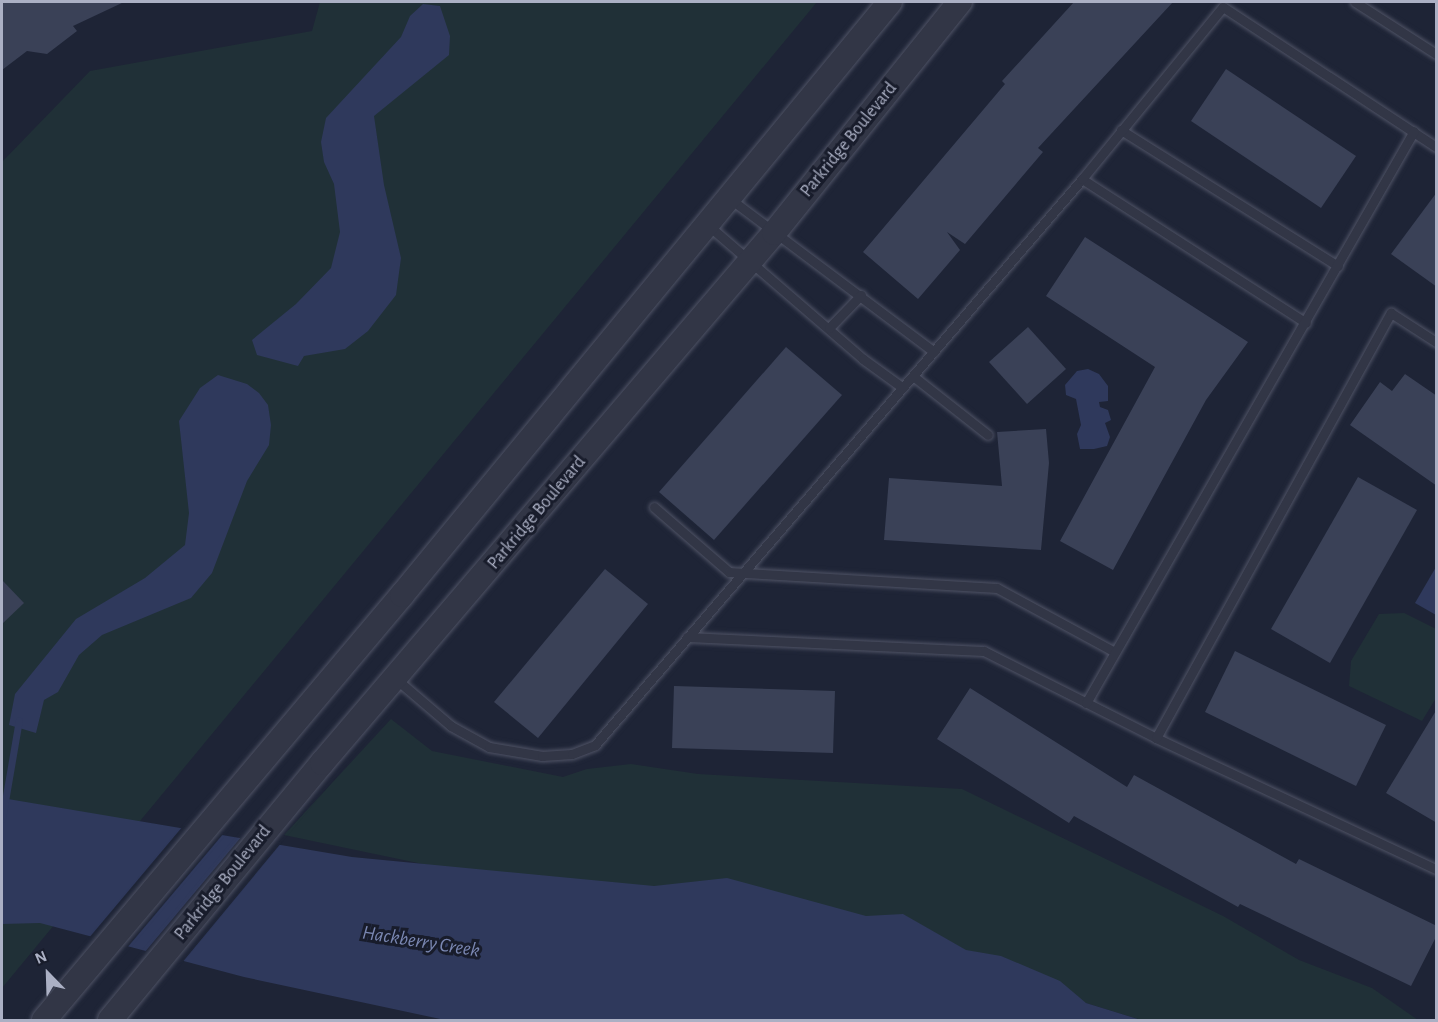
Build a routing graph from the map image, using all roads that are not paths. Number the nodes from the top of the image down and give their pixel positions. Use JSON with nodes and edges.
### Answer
{"nodes":[{"id":1,"x":890,"y":2,"type":"edge"},
{"id":2,"x":960,"y":2,"type":"edge"},
{"id":3,"x":1355,"y":2,"type":"edge"},
{"id":4,"x":1437,"y":54,"type":"edge"},
{"id":5,"x":1121,"y":130,"type":"junction"},
{"id":6,"x":1414,"y":131,"type":"junction"},
{"id":7,"x":1437,"y":147,"type":"edge"},
{"id":8,"x":1082,"y":179,"type":"junction"},
{"id":9,"x":727,"y":197,"type":"junction"},
{"id":10,"x":704,"y":223,"type":"junction"},
{"id":11,"x":774,"y":233,"type":"junction"},
{"id":12,"x":751,"y":260,"type":"junction"},
{"id":13,"x":1338,"y":266,"type":"junction"},
{"id":14,"x":861,"y":295,"type":"junction"},
{"id":15,"x":1306,"y":323,"type":"junction"},
{"id":16,"x":829,"y":328,"type":"junction"},
{"id":17,"x":1437,"y":342,"type":"edge"},
{"id":18,"x":934,"y":352,"type":"junction"},
{"id":19,"x":913,"y":376,"type":"junction"},
{"id":20,"x":903,"y":388,"type":"junction"},
{"id":21,"x":988,"y":435,"type":"dead end"},
{"id":22,"x":654,"y":507,"type":"dead end"},
{"id":23,"x":741,"y":574,"type":"junction"},
{"id":24,"x":687,"y":637,"type":"junction"},
{"id":25,"x":1115,"y":652,"type":"junction"},
{"id":26,"x":396,"y":679,"type":"junction"},
{"id":27,"x":1086,"y":703,"type":"junction"},
{"id":28,"x":1156,"y":738,"type":"junction"},
{"id":29,"x":1437,"y":870,"type":"edge"},
{"id":30,"x":44,"y":1020,"type":"edge"},
{"id":31,"x":110,"y":1020,"type":"edge"}],
"edges":[{"from":1,"to":9,"type":"street"},
{"from":2,"to":11,"type":"street","name":"Parkridge Boulevard"},
{"from":3,"to":4,"type":"lane"},
{"from":5,"to":6,"type":"lane"},
{"from":5,"to":8,"type":"lane"},
{"from":5,"to":13,"type":"lane"},
{"from":6,"to":7,"type":"lane"},
{"from":6,"to":13,"type":"lane"},
{"from":8,"to":15,"type":"lane"},
{"from":8,"to":18,"type":"lane"},
{"from":9,"to":10,"type":"street"},
{"from":9,"to":11,"type":"lane"},
{"from":10,"to":12,"type":"lane"},
{"from":10,"to":30,"type":"street"},
{"from":11,"to":12,"type":"street","name":"Parkridge Boulevard"},
{"from":11,"to":14,"type":"lane"},
{"from":12,"to":16,"type":"lane"},
{"from":12,"to":26,"type":"street","name":"Parkridge Boulevard"},
{"from":13,"to":15,"type":"lane"},
{"from":14,"to":16,"type":"lane"},
{"from":14,"to":18,"type":"lane"},
{"from":15,"to":25,"type":"lane"},
{"from":16,"to":20,"type":"lane"},
{"from":17,"to":28,"type":"lane"},
{"from":18,"to":19,"type":"lane"},
{"from":19,"to":20,"type":"lane"},
{"from":19,"to":21,"type":"lane"},
{"from":20,"to":23,"type":"lane"},
{"from":22,"to":23,"type":"lane"},
{"from":23,"to":24,"type":"lane"},
{"from":23,"to":25,"type":"lane"},
{"from":24,"to":26,"type":"lane"},
{"from":24,"to":27,"type":"lane"},
{"from":25,"to":27,"type":"lane"},
{"from":26,"to":31,"type":"street","name":"Parkridge Boulevard"},
{"from":27,"to":28,"type":"lane"},
{"from":28,"to":29,"type":"lane"}]}
